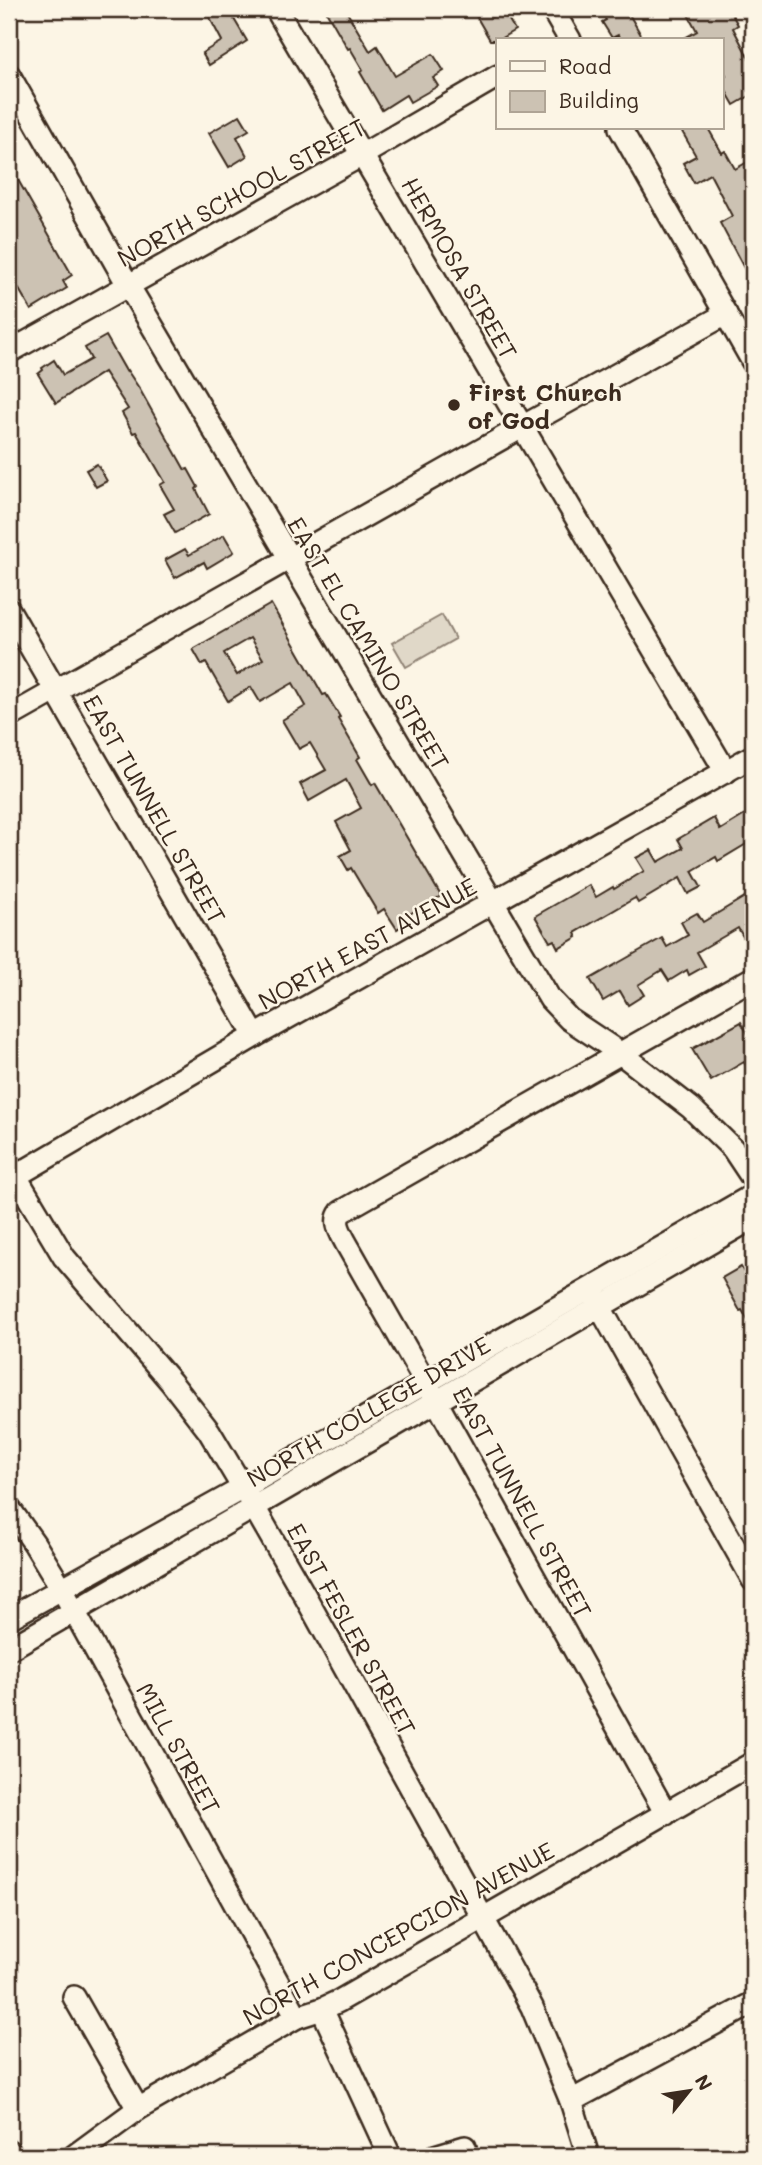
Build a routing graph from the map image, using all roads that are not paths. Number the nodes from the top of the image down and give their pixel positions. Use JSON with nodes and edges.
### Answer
{"nodes":[{"id":1,"x":276,"y":9,"type":"edge"},
{"id":2,"x":552,"y":9,"type":"edge"},
{"id":3,"x":566,"y":38,"type":"edge"},
{"id":4,"x":9,"y":75,"type":"edge"},
{"id":5,"x":496,"y":77,"type":"edge"},
{"id":6,"x":621,"y":130,"type":"edge"},
{"id":7,"x":362,"y":155,"type":"junction"},
{"id":8,"x":128,"y":285,"type":"junction"},
{"id":9,"x":726,"y":314,"type":"junction"},
{"id":10,"x":9,"y":352,"type":"edge"},
{"id":11,"x":753,"y":362,"type":"edge"},
{"id":12,"x":522,"y":426,"type":"junction"},
{"id":13,"x":289,"y":559,"type":"junction"},
{"id":14,"x":9,"y":610,"type":"edge"},
{"id":15,"x":56,"y":690,"type":"junction"},
{"id":16,"x":9,"y":717,"type":"edge"},
{"id":17,"x":753,"y":756,"type":"edge"},
{"id":18,"x":726,"y":772,"type":"junction"},
{"id":19,"x":493,"y":903,"type":"junction"},
{"id":20,"x":753,"y":978,"type":"edge"},
{"id":21,"x":255,"y":1036,"type":"junction"},
{"id":22,"x":620,"y":1054,"type":"junction"},
{"id":23,"x":11,"y":1174,"type":"edge"},
{"id":24,"x":753,"y":1179,"type":"edge"},
{"id":25,"x":753,"y":1195,"type":"edge"},
{"id":26,"x":753,"y":1218,"type":"edge"},
{"id":27,"x":594,"y":1297,"type":"junction"},
{"id":28,"x":425,"y":1382,"type":"junction"},
{"id":29,"x":436,"y":1401,"type":"junction"},
{"id":30,"x":243,"y":1488,"type":"junction"},
{"id":31,"x":9,"y":1508,"type":"edge"},
{"id":32,"x":254,"y":1508,"type":"junction"},
{"id":33,"x":753,"y":1580,"type":"edge"},
{"id":34,"x":62,"y":1589,"type":"junction"},
{"id":35,"x":74,"y":1612,"type":"junction"},
{"id":36,"x":9,"y":1618,"type":"edge"},
{"id":37,"x":9,"y":1649,"type":"edge"},
{"id":38,"x":753,"y":1763,"type":"edge"},
{"id":39,"x":666,"y":1814,"type":"junction"},
{"id":40,"x":482,"y":1918,"type":"junction"},
{"id":41,"x":74,"y":1997,"type":"dead end"},
{"id":42,"x":753,"y":2003,"type":"edge"},
{"id":43,"x":322,"y":2009,"type":"junction"},
{"id":44,"x":297,"y":2017,"type":"junction"},
{"id":45,"x":571,"y":2101,"type":"junction"},
{"id":46,"x":138,"y":2109,"type":"junction"},
{"id":47,"x":466,"y":2147,"type":"dead end"},
{"id":48,"x":9,"y":2151,"type":"edge"},
{"id":49,"x":12,"y":2156,"type":"edge"},
{"id":50,"x":74,"y":2156,"type":"edge"},
{"id":51,"x":390,"y":2156,"type":"edge"},
{"id":52,"x":435,"y":2156,"type":"edge"},
{"id":53,"x":588,"y":2156,"type":"edge"}],
"edges":[{"from":1,"to":7,"type":"street","name":"HERMOSA STREET"},
{"from":2,"to":3,"type":"street"},
{"from":4,"to":8,"type":"street","name":"EAST EL CAMINO STREET"},
{"from":5,"to":7,"type":"street","name":"NORTH SCHOOL STREET"},
{"from":6,"to":9,"type":"street"},
{"from":7,"to":8,"type":"street","name":"NORTH SCHOOL STREET"},
{"from":7,"to":12,"type":"street","name":"HERMOSA STREET"},
{"from":8,"to":10,"type":"street","name":"NORTH SCHOOL STREET"},
{"from":8,"to":13,"type":"street","name":"EAST EL CAMINO STREET"},
{"from":9,"to":11,"type":"street"},
{"from":9,"to":12,"type":"street"},
{"from":12,"to":13,"type":"street"},
{"from":12,"to":18,"type":"street","name":"HERMOSA STREET"},
{"from":13,"to":15,"type":"street"},
{"from":13,"to":19,"type":"street","name":"EAST EL CAMINO STREET"},
{"from":14,"to":15,"type":"street","name":"EAST TUNNELL STREET"},
{"from":15,"to":16,"type":"street"},
{"from":15,"to":21,"type":"street","name":"EAST TUNNELL STREET"},
{"from":17,"to":18,"type":"street","name":"NORTH EAST AVENUE"},
{"from":18,"to":19,"type":"street","name":"NORTH EAST AVENUE"},
{"from":19,"to":21,"type":"street","name":"NORTH EAST AVENUE"},
{"from":19,"to":22,"type":"street","name":"EAST EL CAMINO STREET"},
{"from":20,"to":22,"type":"street"},
{"from":21,"to":23,"type":"street","name":"NORTH EAST AVENUE"},
{"from":22,"to":24,"type":"street","name":"EAST EL CAMINO STREET"},
{"from":22,"to":28,"type":"street","name":"EAST TUNNELL STREET"},
{"from":23,"to":30,"type":"street","name":"EAST FESLER STREET"},
{"from":25,"to":27,"type":"street","name":"NORTH COLLEGE DRIVE"},
{"from":26,"to":27,"type":"street","name":"NORTH COLLEGE DRIVE"},
{"from":27,"to":28,"type":"street","name":"NORTH COLLEGE DRIVE"},
{"from":27,"to":29,"type":"street","name":"NORTH COLLEGE DRIVE"},
{"from":27,"to":33,"type":"street"},
{"from":28,"to":29,"type":"street","name":"EAST TUNNELL STREET"},
{"from":28,"to":30,"type":"street","name":"NORTH COLLEGE DRIVE"},
{"from":29,"to":32,"type":"street","name":"NORTH COLLEGE DRIVE"},
{"from":29,"to":39,"type":"street","name":"EAST TUNNELL STREET"},
{"from":30,"to":32,"type":"street","name":"EAST FESLER STREET"},
{"from":30,"to":34,"type":"street","name":"NORTH COLLEGE DRIVE"},
{"from":31,"to":34,"type":"street","name":"MILL STREET"},
{"from":32,"to":35,"type":"street","name":"NORTH COLLEGE DRIVE"},
{"from":32,"to":40,"type":"street","name":"EAST FESLER STREET"},
{"from":34,"to":35,"type":"street","name":"MILL STREET"},
{"from":34,"to":36,"type":"street","name":"NORTH COLLEGE DRIVE"},
{"from":35,"to":37,"type":"street","name":"NORTH COLLEGE DRIVE"},
{"from":35,"to":44,"type":"street","name":"MILL STREET"},
{"from":38,"to":39,"type":"street","name":"NORTH CONCEPCION AVENUE"},
{"from":39,"to":40,"type":"street","name":"NORTH CONCEPCION AVENUE"},
{"from":40,"to":43,"type":"street","name":"NORTH CONCEPCION AVENUE"},
{"from":40,"to":45,"type":"street","name":"EAST FESLER STREET"},
{"from":41,"to":46,"type":"street"},
{"from":42,"to":45,"type":"street"},
{"from":43,"to":44,"type":"street","name":"NORTH CONCEPCION AVENUE"},
{"from":43,"to":51,"type":"street"},
{"from":44,"to":46,"type":"street","name":"NORTH CONCEPCION AVENUE"},
{"from":45,"to":53,"type":"street","name":"EAST FESLER STREET"},
{"from":46,"to":50,"type":"street","name":"NORTH CONCEPCION AVENUE"},
{"from":47,"to":52,"type":"street"},
{"from":48,"to":49,"type":"street"}]}
